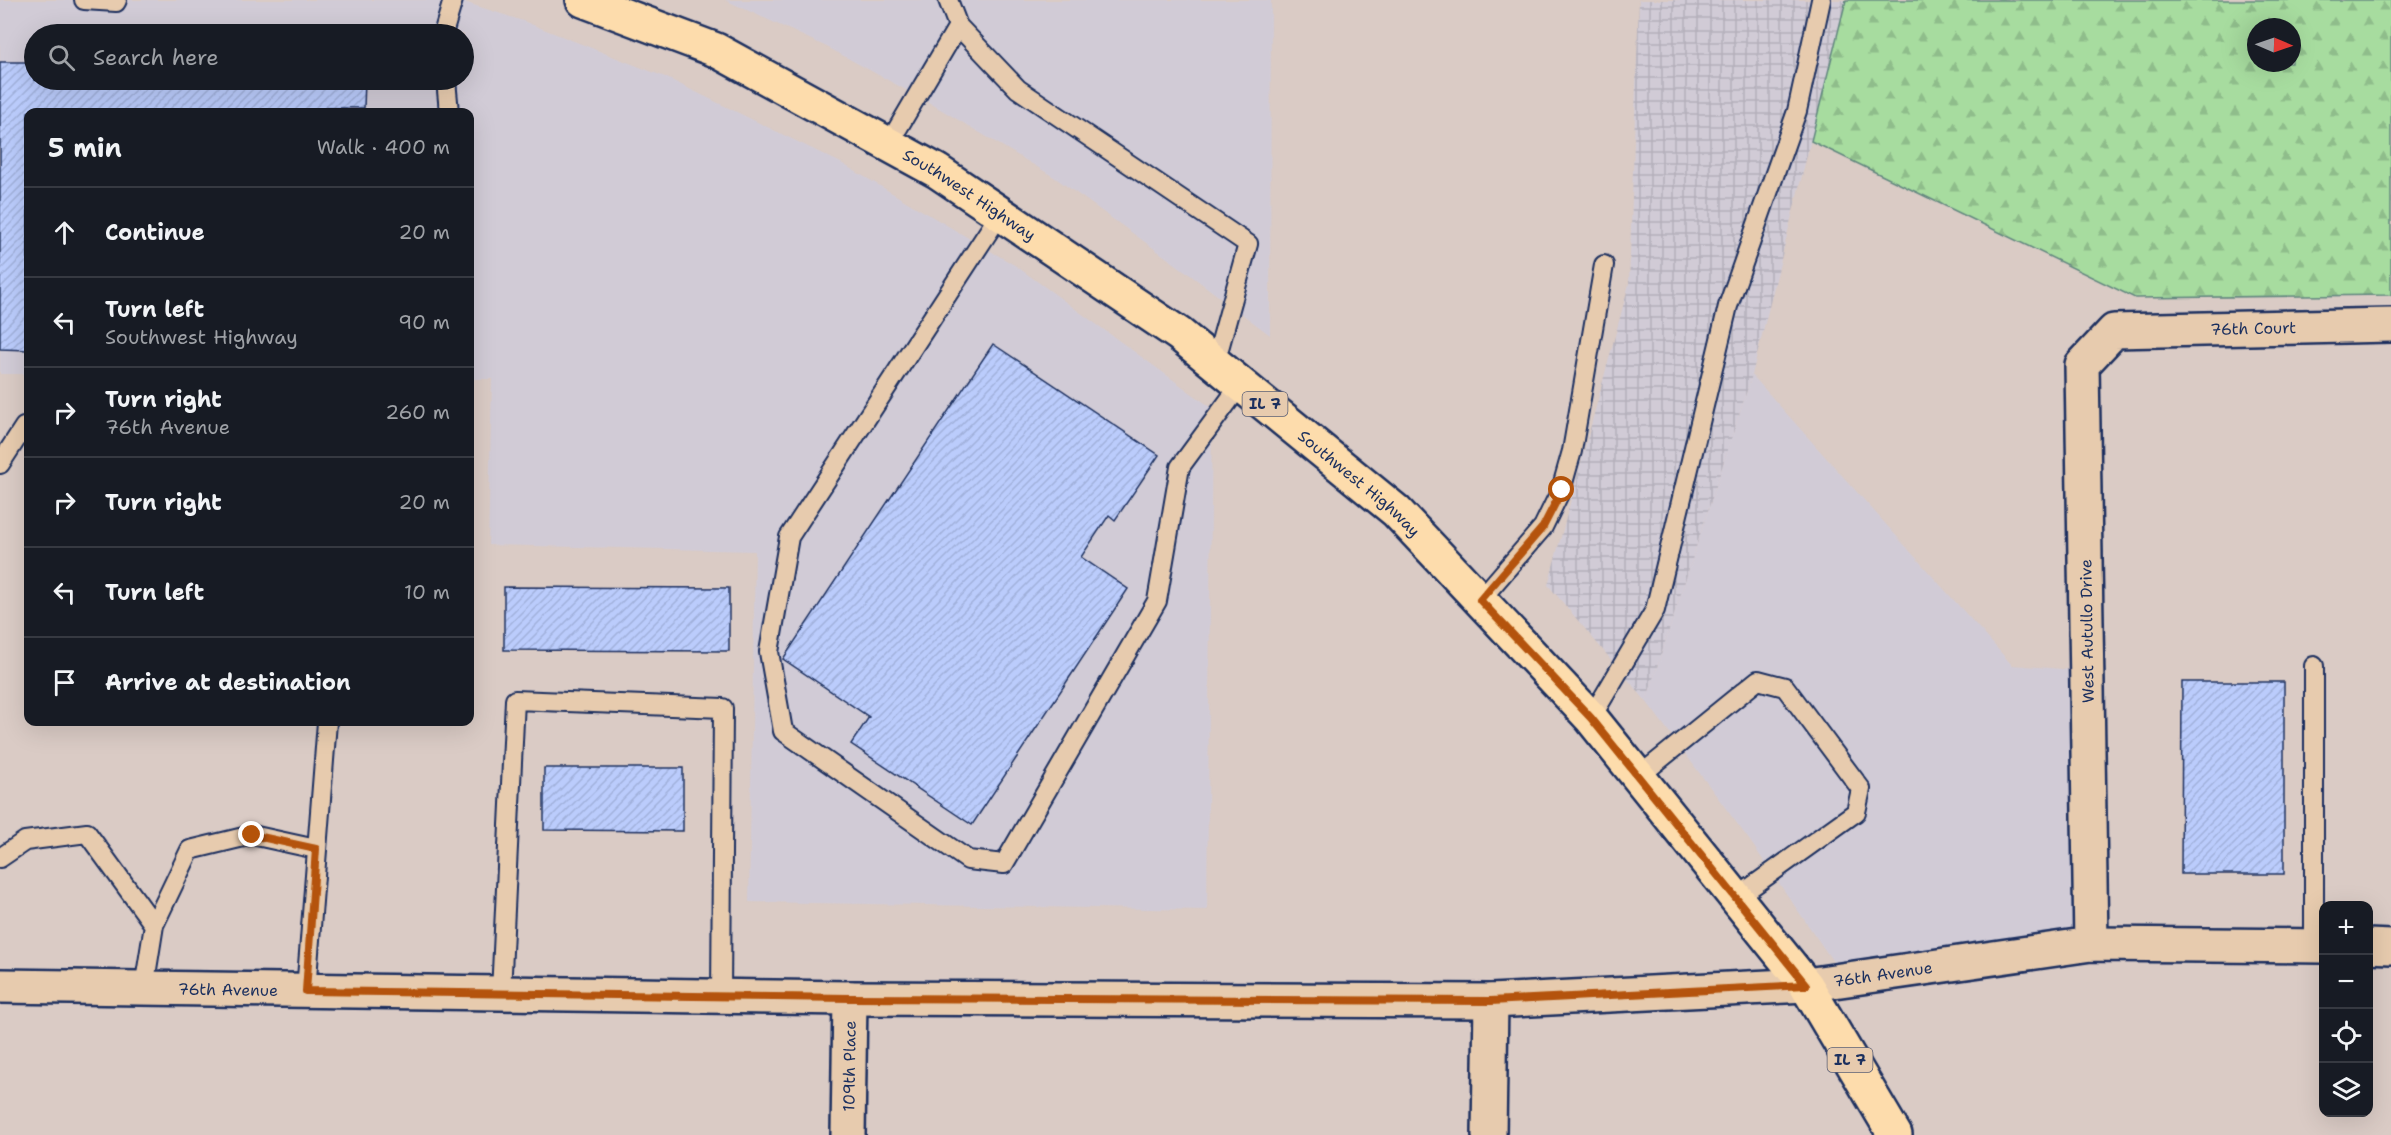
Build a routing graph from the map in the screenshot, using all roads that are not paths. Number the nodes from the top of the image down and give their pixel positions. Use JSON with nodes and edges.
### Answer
{"nodes":[{"id":1,"x":84,"y":0,"type":"edge"},
{"id":2,"x":117,"y":0,"type":"edge"},
{"id":3,"x":453,"y":0,"type":"edge"},
{"id":4,"x":583,"y":0,"type":"edge"},
{"id":5,"x":948,"y":0,"type":"edge"},
{"id":6,"x":1821,"y":0,"type":"edge"},
{"id":7,"x":446,"y":24,"type":"edge"},
{"id":8,"x":958,"y":26,"type":"junction"},
{"id":9,"x":447,"y":90,"type":"edge"},
{"id":10,"x":449,"y":108,"type":"edge"},
{"id":11,"x":888,"y":144,"type":"junction"},
{"id":12,"x":1000,"y":214,"type":"junction"},
{"id":13,"x":1604,"y":265,"type":"dead end"},
{"id":14,"x":2391,"y":325,"type":"edge"},
{"id":15,"x":2114,"y":331,"type":"joint"},
{"id":16,"x":1215,"y":363,"type":"junction"},
{"id":17,"x":1241,"y":384,"type":"junction"},
{"id":18,"x":24,"y":427,"type":"edge"},
{"id":19,"x":0,"y":464,"type":"edge"},
{"id":20,"x":1480,"y":600,"type":"junction"},
{"id":21,"x":2314,"y":666,"type":"dead end"},
{"id":22,"x":1591,"y":718,"type":"junction"},
{"id":23,"x":327,"y":726,"type":"edge"},
{"id":24,"x":1638,"y":777,"type":"junction"},
{"id":25,"x":316,"y":849,"type":"junction"},
{"id":26,"x":0,"y":858,"type":"edge"},
{"id":27,"x":1736,"y":898,"type":"junction"},
{"id":28,"x":154,"y":925,"type":"junction"},
{"id":29,"x":2091,"y":944,"type":"junction"},
{"id":30,"x":2319,"y":946,"type":"edge"},
{"id":31,"x":2373,"y":946,"type":"edge"},
{"id":32,"x":2391,"y":946,"type":"edge"},
{"id":33,"x":1806,"y":985,"type":"junction"},
{"id":34,"x":0,"y":986,"type":"edge"},
{"id":35,"x":144,"y":988,"type":"junction"},
{"id":36,"x":306,"y":991,"type":"junction"},
{"id":37,"x":501,"y":993,"type":"junction"},
{"id":38,"x":722,"y":997,"type":"junction"},
{"id":39,"x":850,"y":998,"type":"junction"},
{"id":40,"x":1491,"y":1001,"type":"junction"},
{"id":41,"x":849,"y":1135,"type":"edge"},
{"id":42,"x":1490,"y":1135,"type":"edge"},
{"id":43,"x":1895,"y":1135,"type":"edge"}],
"edges":[{"from":1,"to":2,"type":"lane"},
{"from":3,"to":7,"type":"lane"},
{"from":4,"to":11,"type":"main road","name":"Southwest Highway","number":"IL 7"},
{"from":5,"to":8,"type":"lane"},
{"from":6,"to":22,"type":"lane"},
{"from":8,"to":11,"type":"lane"},
{"from":8,"to":16,"type":"lane"},
{"from":9,"to":10,"type":"lane"},
{"from":11,"to":12,"type":"main road","name":"Southwest Highway","number":"IL 7"},
{"from":12,"to":16,"type":"main road","name":"Southwest Highway","number":"IL 7"},
{"from":12,"to":17,"type":"lane"},
{"from":13,"to":20,"type":"lane"},
{"from":14,"to":15,"type":"street","name":"76th Court"},
{"from":15,"to":29,"type":"street","name":"West Autullo Drive"},
{"from":16,"to":17,"type":"main road","name":"Southwest Highway","number":"IL 7"},
{"from":17,"to":20,"type":"main road","name":"Southwest Highway","number":"IL 7"},
{"from":18,"to":19,"type":"lane"},
{"from":20,"to":22,"type":"main road","name":"Southwest Highway","number":"IL 7"},
{"from":21,"to":30,"type":"lane"},
{"from":22,"to":24,"type":"main road","name":"Southwest Highway","number":"IL 7"},
{"from":23,"to":25,"type":"lane"},
{"from":24,"to":27,"type":"main road","name":"Southwest Highway","number":"IL 7"},
{"from":24,"to":27,"type":"lane"},
{"from":25,"to":28,"type":"lane"},
{"from":25,"to":36,"type":"lane"},
{"from":26,"to":28,"type":"lane"},
{"from":27,"to":33,"type":"main road","name":"Southwest Highway","number":"IL 7"},
{"from":28,"to":35,"type":"lane"},
{"from":29,"to":30,"type":"street","name":"76th Avenue"},
{"from":29,"to":33,"type":"street","name":"76th Avenue"},
{"from":31,"to":32,"type":"street"},
{"from":33,"to":40,"type":"street","name":"76th Avenue"},
{"from":33,"to":43,"type":"main road","name":"Southwest Highway","number":"IL 7"},
{"from":34,"to":35,"type":"street","name":"76th Avenue"},
{"from":35,"to":36,"type":"street","name":"76th Avenue"},
{"from":36,"to":37,"type":"street","name":"76th Avenue"},
{"from":37,"to":38,"type":"street","name":"76th Avenue"},
{"from":37,"to":38,"type":"lane"},
{"from":38,"to":39,"type":"street","name":"76th Avenue"},
{"from":39,"to":40,"type":"street","name":"76th Avenue"},
{"from":39,"to":41,"type":"street","name":"109th Place"},
{"from":40,"to":42,"type":"street"}]}
